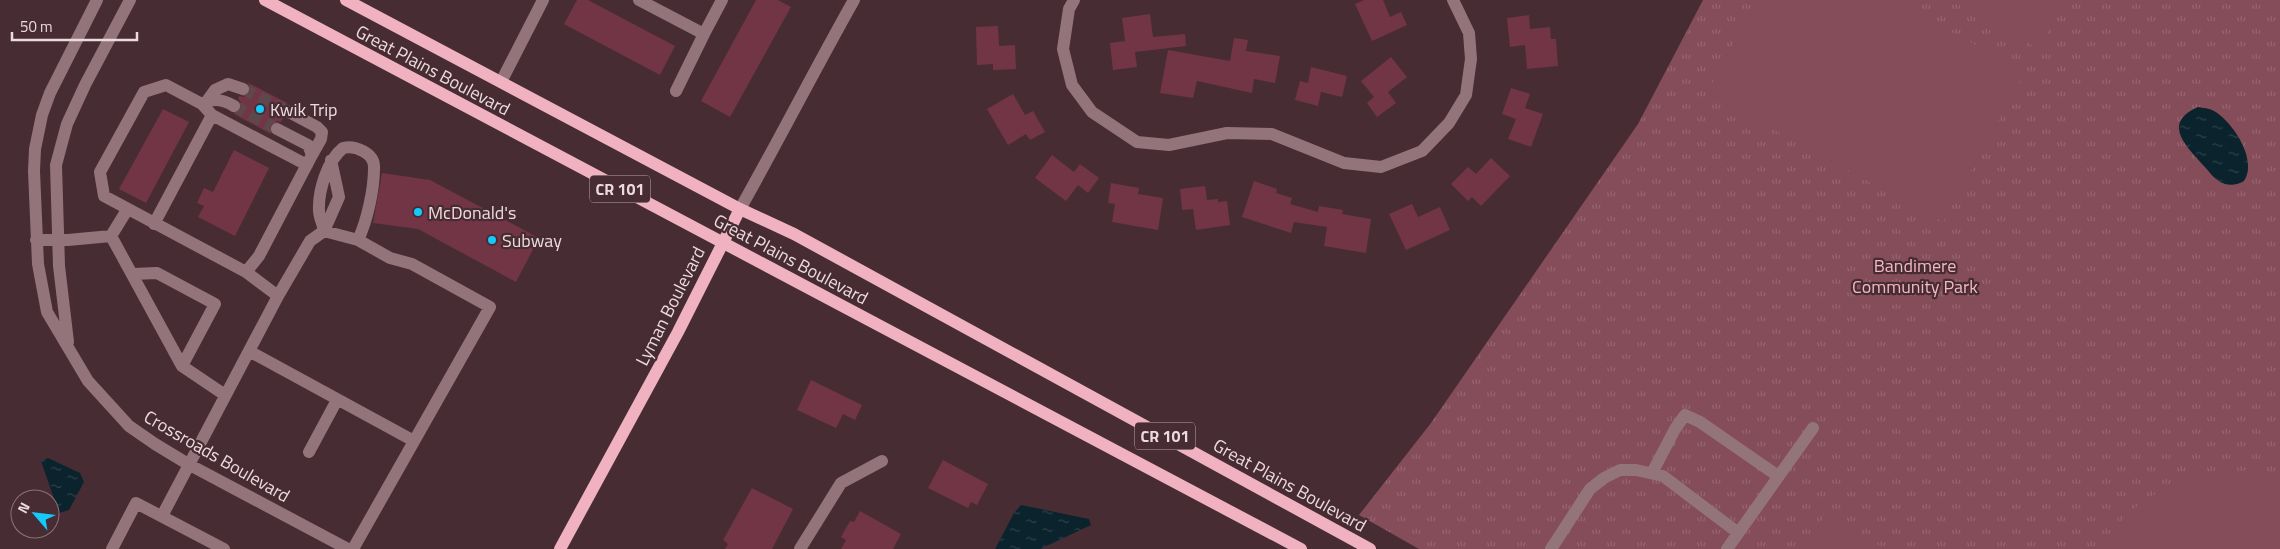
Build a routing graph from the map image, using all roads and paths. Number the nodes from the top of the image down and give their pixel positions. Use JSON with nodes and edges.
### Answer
{"nodes":[{"id":1,"x":97,"y":0,"type":"edge"},
{"id":2,"x":130,"y":0,"type":"edge"},
{"id":3,"x":265,"y":0,"type":"edge"},
{"id":4,"x":346,"y":0,"type":"edge"},
{"id":5,"x":543,"y":0,"type":"edge"},
{"id":6,"x":639,"y":0,"type":"edge"},
{"id":7,"x":722,"y":0,"type":"edge"},
{"id":8,"x":854,"y":0,"type":"edge"},
{"id":9,"x":1074,"y":0,"type":"edge"},
{"id":10,"x":1453,"y":0,"type":"edge"},
{"id":11,"x":704,"y":34,"type":"junction"},
{"id":12,"x":501,"y":82,"type":"junction"},
{"id":13,"x":243,"y":89,"type":"tunnel mouth"},
{"id":14,"x":676,"y":91,"type":"dead end"},
{"id":15,"x":205,"y":102,"type":"junction"},
{"id":16,"x":234,"y":106,"type":"tunnel mouth"},
{"id":17,"x":286,"y":111,"type":"tunnel mouth"},
{"id":18,"x":212,"y":115,"type":"junction"},
{"id":19,"x":277,"y":129,"type":"tunnel mouth"},
{"id":20,"x":332,"y":159,"type":"junction"},
{"id":21,"x":309,"y":160,"type":"junction"},
{"id":22,"x":740,"y":209,"type":"junction"},
{"id":23,"x":127,"y":210,"type":"junction"},
{"id":24,"x":154,"y":224,"type":"junction"},
{"id":25,"x":324,"y":231,"type":"junction"},
{"id":26,"x":111,"y":236,"type":"junction"},
{"id":27,"x":36,"y":240,"type":"junction"},
{"id":28,"x":57,"y":240,"type":"junction"},
{"id":29,"x":358,"y":240,"type":"junction"},
{"id":30,"x":723,"y":243,"type":"junction"},
{"id":31,"x":246,"y":272,"type":"junction"},
{"id":32,"x":133,"y":274,"type":"junction"},
{"id":33,"x":278,"y":296,"type":"junction"},
{"id":34,"x":68,"y":347,"type":"junction"},
{"id":35,"x":249,"y":351,"type":"junction"},
{"id":36,"x":182,"y":366,"type":"junction"},
{"id":37,"x":225,"y":396,"type":"junction"},
{"id":38,"x":337,"y":400,"type":"junction"},
{"id":39,"x":1813,"y":428,"type":"dead end"},
{"id":40,"x":414,"y":442,"type":"junction"},
{"id":41,"x":309,"y":452,"type":"dead end"},
{"id":42,"x":882,"y":461,"type":"dead end"},
{"id":43,"x":188,"y":464,"type":"junction"},
{"id":44,"x":1652,"y":474,"type":"junction"},
{"id":45,"x":1778,"y":476,"type":"junction"},
{"id":46,"x":162,"y":516,"type":"junction"},
{"id":47,"x":1737,"y":532,"type":"junction"},
{"id":48,"x":112,"y":549,"type":"edge"},
{"id":49,"x":224,"y":549,"type":"edge"},
{"id":50,"x":348,"y":549,"type":"edge"},
{"id":51,"x":353,"y":549,"type":"edge"},
{"id":52,"x":560,"y":549,"type":"edge"},
{"id":53,"x":800,"y":549,"type":"edge"},
{"id":54,"x":1301,"y":549,"type":"edge"},
{"id":55,"x":1370,"y":549,"type":"edge"},
{"id":56,"x":1551,"y":549,"type":"edge"},
{"id":57,"x":1727,"y":549,"type":"edge"}],
"edges":[{"from":1,"to":27,"type":"street","name":"Crossroads Boulevard"},
{"from":2,"to":28,"type":"street","name":"Crossroads Boulevard"},
{"from":3,"to":30,"type":"main road","name":"Great Plains Boulevard","number":"CR 101"},
{"from":4,"to":12,"type":"main road","name":"Great Plains Boulevard","number":"CR 101"},
{"from":5,"to":12,"type":"street"},
{"from":6,"to":11,"type":"street"},
{"from":7,"to":11,"type":"street"},
{"from":8,"to":22,"type":"street","name":"Lyman Boulevard"},
{"from":9,"to":10,"type":"street"},
{"from":11,"to":14,"type":"street"},
{"from":12,"to":22,"type":"main road","name":"Great Plains Boulevard","number":"CR 101"},
{"from":13,"to":15,"type":"street"},
{"from":15,"to":16,"type":"street"},
{"from":15,"to":18,"type":"street"},
{"from":15,"to":23,"type":"street"},
{"from":17,"to":21,"type":"street"},
{"from":18,"to":21,"type":"street"},
{"from":18,"to":24,"type":"street"},
{"from":19,"to":21,"type":"street"},
{"from":20,"to":25,"type":"street"},
{"from":20,"to":25,"type":"street"},
{"from":20,"to":29,"type":"street"},
{"from":21,"to":31,"type":"street"},
{"from":22,"to":30,"type":"main road","name":"Lyman Boulevard"},
{"from":22,"to":55,"type":"main road","name":"Great Plains Boulevard","number":"CR 101"},
{"from":23,"to":24,"type":"street"},
{"from":23,"to":26,"type":"street"},
{"from":24,"to":31,"type":"street"},
{"from":25,"to":29,"type":"street"},
{"from":25,"to":33,"type":"street"},
{"from":26,"to":28,"type":"street"},
{"from":26,"to":32,"type":"street"},
{"from":27,"to":28,"type":"street"},
{"from":27,"to":34,"type":"street","name":"Crossroads Boulevard"},
{"from":28,"to":34,"type":"street","name":"Crossroads Boulevard"},
{"from":29,"to":40,"type":"street"},
{"from":30,"to":52,"type":"main road","name":"Lyman Boulevard"},
{"from":30,"to":54,"type":"main road","name":"Great Plains Boulevard","number":"CR 101"},
{"from":31,"to":33,"type":"street"},
{"from":32,"to":36,"type":"street"},
{"from":32,"to":36,"type":"street"},
{"from":33,"to":35,"type":"street"},
{"from":34,"to":43,"type":"street","name":"Crossroads Boulevard"},
{"from":35,"to":37,"type":"street"},
{"from":35,"to":38,"type":"street"},
{"from":36,"to":37,"type":"street"},
{"from":37,"to":43,"type":"street"},
{"from":38,"to":40,"type":"street"},
{"from":38,"to":41,"type":"street"},
{"from":39,"to":45,"type":"street"},
{"from":40,"to":51,"type":"street"},
{"from":42,"to":53,"type":"street"},
{"from":43,"to":46,"type":"street"},
{"from":43,"to":50,"type":"street","name":"Crossroads Boulevard"},
{"from":44,"to":45,"type":"street"},
{"from":44,"to":47,"type":"street"},
{"from":44,"to":56,"type":"street"},
{"from":45,"to":47,"type":"street"},
{"from":46,"to":48,"type":"street"},
{"from":46,"to":49,"type":"street"},
{"from":47,"to":57,"type":"street"}]}
